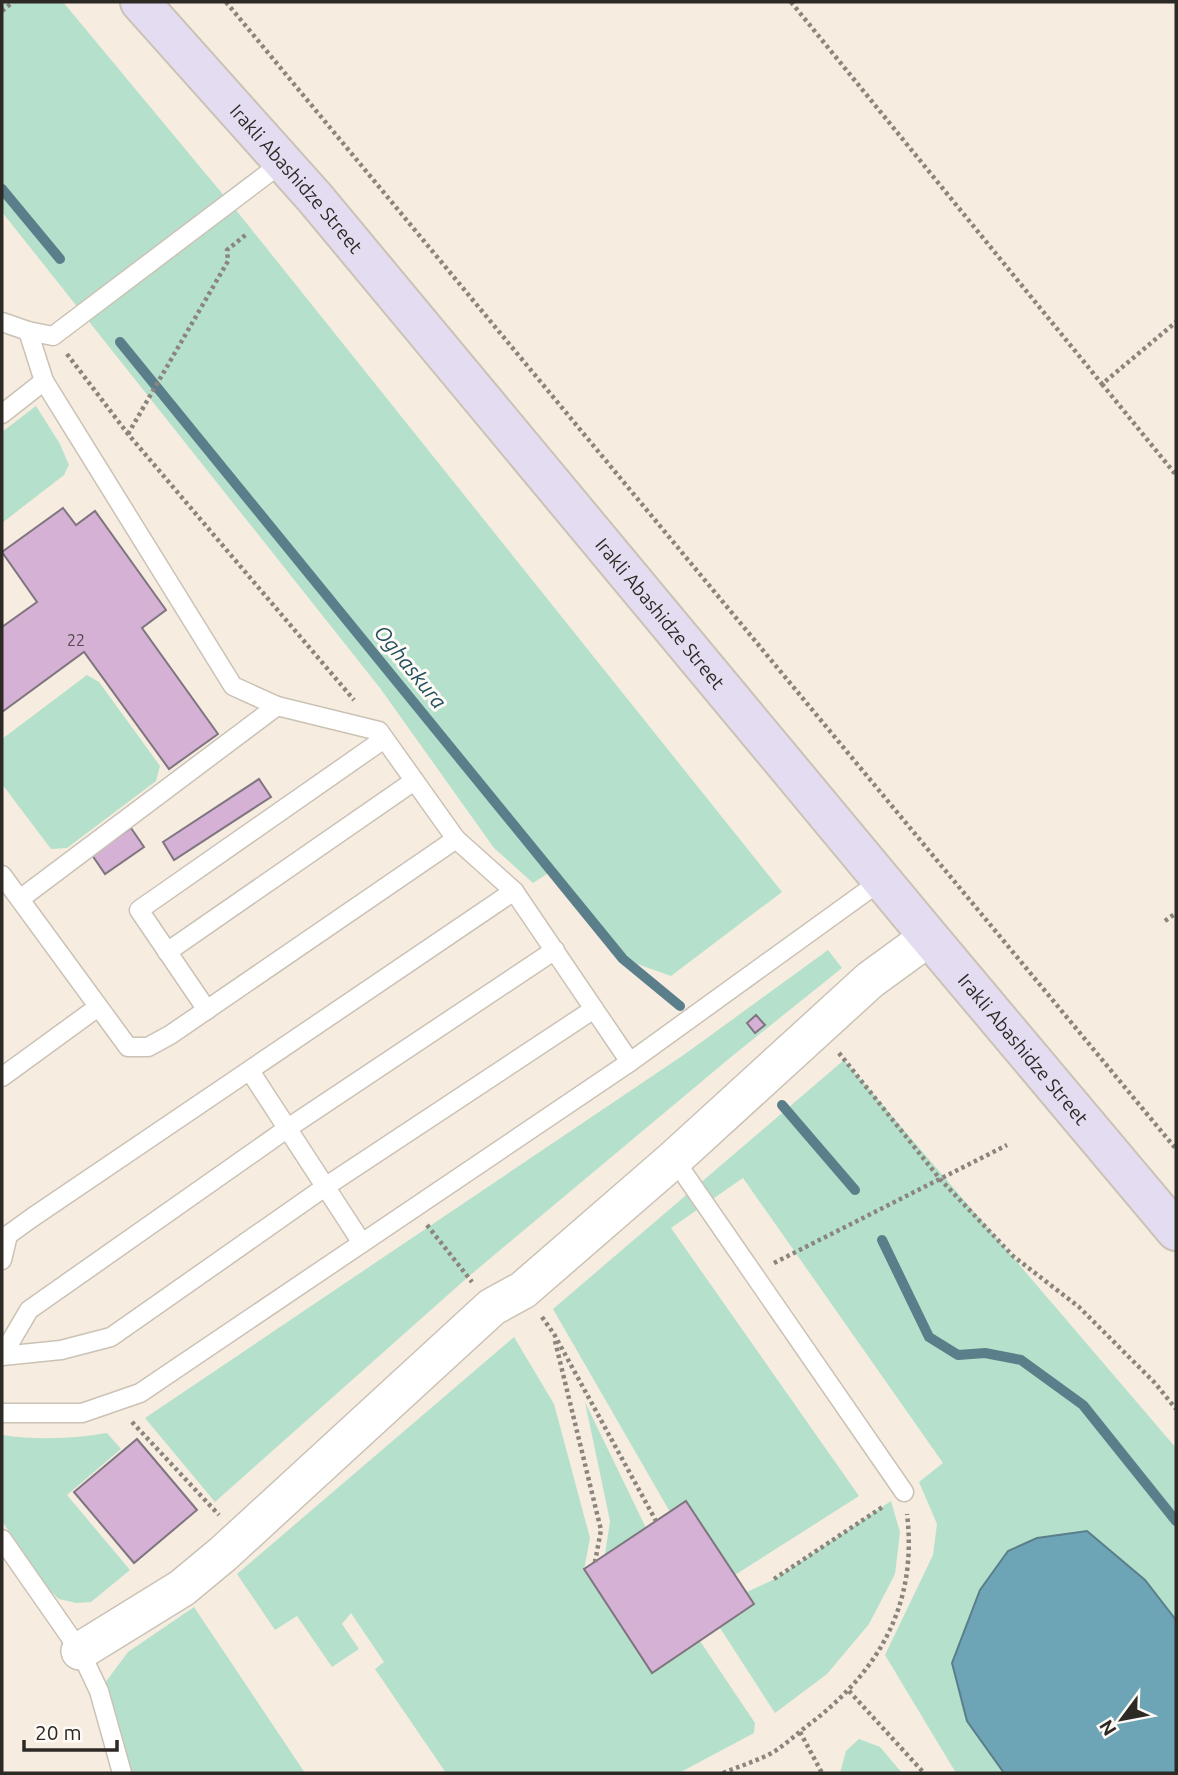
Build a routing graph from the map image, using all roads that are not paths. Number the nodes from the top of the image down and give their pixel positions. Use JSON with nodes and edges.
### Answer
{"nodes":[{"id":1,"x":140,"y":2,"type":"edge"},
{"id":2,"x":283,"y":162,"type":"junction"},
{"id":3,"x":2,"y":321,"type":"edge"},
{"id":4,"x":28,"y":331,"type":"junction"},
{"id":5,"x":44,"y":381,"type":"junction"},
{"id":6,"x":2,"y":414,"type":"edge"},
{"id":7,"x":277,"y":705,"type":"junction"},
{"id":8,"x":381,"y":735,"type":"junction"},
{"id":9,"x":414,"y":781,"type":"junction"},
{"id":10,"x":456,"y":839,"type":"junction"},
{"id":11,"x":2,"y":875,"type":"edge"},
{"id":12,"x":882,"y":880,"type":"junction"},
{"id":13,"x":514,"y":891,"type":"junction"},
{"id":14,"x":20,"y":899,"type":"junction"},
{"id":15,"x":929,"y":937,"type":"junction"},
{"id":16,"x":555,"y":950,"type":"junction"},
{"id":17,"x":167,"y":952,"type":"junction"},
{"id":18,"x":98,"y":1007,"type":"junction"},
{"id":19,"x":594,"y":1009,"type":"junction"},
{"id":20,"x":207,"y":1010,"type":"junction"},
{"id":21,"x":630,"y":1062,"type":"junction"},
{"id":22,"x":250,"y":1071,"type":"junction"},
{"id":23,"x":2,"y":1077,"type":"edge"},
{"id":24,"x":288,"y":1128,"type":"junction"},
{"id":25,"x":674,"y":1159,"type":"junction"},
{"id":26,"x":326,"y":1187,"type":"junction"},
{"id":27,"x":1176,"y":1231,"type":"edge"},
{"id":28,"x":362,"y":1243,"type":"junction"},
{"id":29,"x":2,"y":1260,"type":"edge"},
{"id":30,"x":2,"y":1356,"type":"edge"},
{"id":31,"x":2,"y":1413,"type":"edge"},
{"id":32,"x":904,"y":1492,"type":"road end"},
{"id":33,"x":2,"y":1539,"type":"edge"},
{"id":34,"x":80,"y":1651,"type":"junction"},
{"id":35,"x":122,"y":1773,"type":"edge"}],
"edges":[{"from":1,"to":2,"type":"main road","name":"Irakli Abashidze Street"},
{"from":2,"to":4,"type":"lane"},
{"from":2,"to":12,"type":"main road","name":"Irakli Abashidze Street"},
{"from":3,"to":4,"type":"lane"},
{"from":4,"to":5,"type":"lane"},
{"from":5,"to":6,"type":"lane"},
{"from":5,"to":7,"type":"lane"},
{"from":7,"to":8,"type":"lane"},
{"from":7,"to":14,"type":"lane"},
{"from":8,"to":9,"type":"lane"},
{"from":8,"to":17,"type":"lane"},
{"from":9,"to":10,"type":"lane"},
{"from":9,"to":17,"type":"lane"},
{"from":10,"to":13,"type":"lane"},
{"from":10,"to":20,"type":"lane"},
{"from":11,"to":14,"type":"lane"},
{"from":12,"to":15,"type":"main road","name":"Irakli Abashidze Street"},
{"from":12,"to":21,"type":"lane"},
{"from":13,"to":16,"type":"lane"},
{"from":13,"to":22,"type":"lane"},
{"from":14,"to":18,"type":"lane"},
{"from":15,"to":25,"type":"street"},
{"from":15,"to":27,"type":"main road","name":"Irakli Abashidze Street"},
{"from":16,"to":19,"type":"lane"},
{"from":16,"to":24,"type":"lane"},
{"from":17,"to":20,"type":"lane"},
{"from":18,"to":20,"type":"lane"},
{"from":18,"to":23,"type":"lane"},
{"from":19,"to":21,"type":"lane"},
{"from":19,"to":26,"type":"lane"},
{"from":21,"to":28,"type":"lane"},
{"from":22,"to":24,"type":"lane"},
{"from":22,"to":29,"type":"lane"},
{"from":24,"to":26,"type":"lane"},
{"from":24,"to":30,"type":"lane"},
{"from":25,"to":32,"type":"lane"},
{"from":25,"to":34,"type":"street"},
{"from":26,"to":28,"type":"lane"},
{"from":26,"to":30,"type":"lane"},
{"from":28,"to":31,"type":"lane"},
{"from":33,"to":34,"type":"lane"},
{"from":34,"to":35,"type":"lane"}]}
